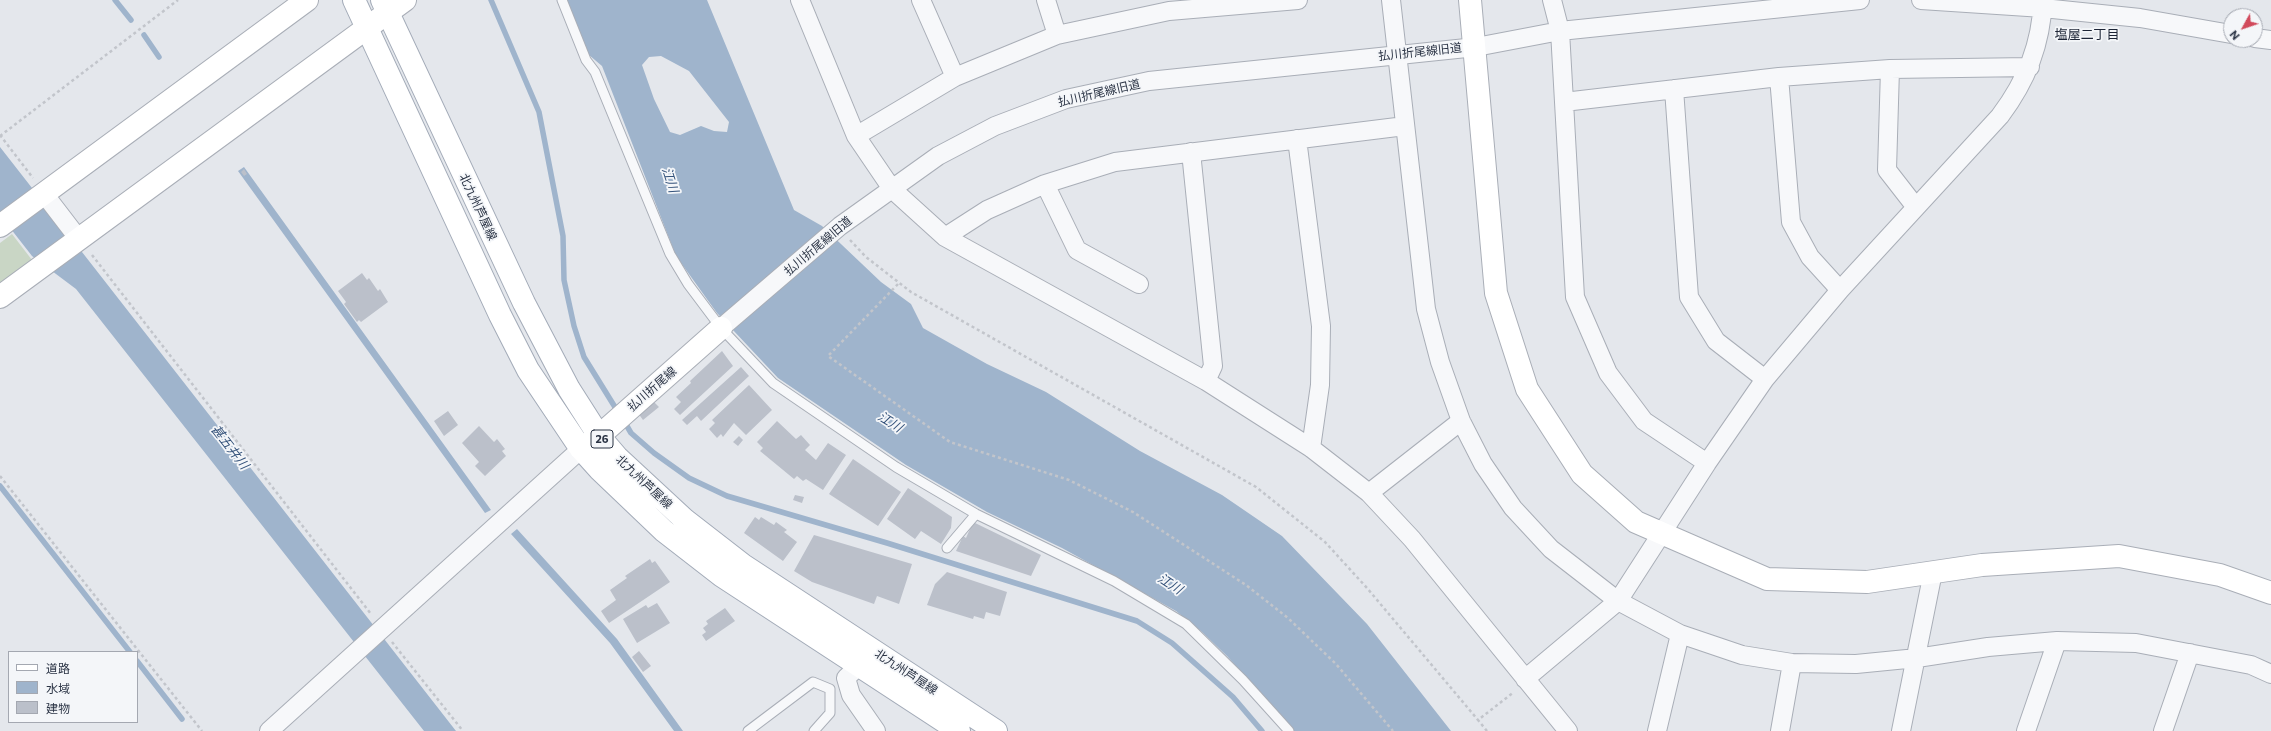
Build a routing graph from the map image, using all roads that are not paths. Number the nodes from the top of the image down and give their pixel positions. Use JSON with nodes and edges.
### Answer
{"nodes":[{"id":1,"x":307,"y":0,"type":"edge"},
{"id":2,"x":354,"y":0,"type":"edge"},
{"id":3,"x":405,"y":0,"type":"edge"},
{"id":4,"x":562,"y":0,"type":"edge"},
{"id":5,"x":800,"y":0,"type":"edge"},
{"id":6,"x":921,"y":0,"type":"edge"},
{"id":7,"x":1046,"y":0,"type":"edge"},
{"id":8,"x":1391,"y":0,"type":"edge"},
{"id":9,"x":1470,"y":0,"type":"edge"},
{"id":10,"x":1552,"y":0,"type":"edge"},
{"id":11,"x":1860,"y":0,"type":"edge"},
{"id":12,"x":1921,"y":0,"type":"edge"},
{"id":13,"x":1287,"y":1,"type":"edge"},
{"id":14,"x":2043,"y":4,"type":"edge"},
{"id":15,"x":1168,"y":5,"type":"edge"},
{"id":16,"x":385,"y":6,"type":"edge"},
{"id":17,"x":367,"y":29,"type":"junction"},
{"id":18,"x":1560,"y":31,"type":"junction"},
{"id":19,"x":2223,"y":33,"type":"edge"},
{"id":20,"x":1057,"y":35,"type":"junction"},
{"id":21,"x":1476,"y":47,"type":"junction"},
{"id":22,"x":1398,"y":55,"type":"junction"},
{"id":23,"x":2030,"y":67,"type":"junction"},
{"id":24,"x":1890,"y":69,"type":"junction"},
{"id":25,"x":955,"y":77,"type":"junction"},
{"id":26,"x":1779,"y":77,"type":"junction"},
{"id":27,"x":1674,"y":89,"type":"junction"},
{"id":28,"x":1564,"y":102,"type":"junction"},
{"id":29,"x":1404,"y":126,"type":"junction"},
{"id":30,"x":856,"y":136,"type":"junction"},
{"id":31,"x":1297,"y":140,"type":"junction"},
{"id":32,"x":1191,"y":152,"type":"junction"},
{"id":33,"x":1045,"y":184,"type":"junction"},
{"id":34,"x":892,"y":189,"type":"junction"},
{"id":35,"x":45,"y":195,"type":"junction"},
{"id":36,"x":1916,"y":206,"type":"junction"},
{"id":37,"x":0,"y":226,"type":"edge"},
{"id":38,"x":945,"y":237,"type":"junction"},
{"id":39,"x":78,"y":238,"type":"junction"},
{"id":40,"x":1139,"y":284,"type":"dead end"},
{"id":41,"x":1840,"y":290,"type":"junction"},
{"id":42,"x":0,"y":297,"type":"edge"},
{"id":43,"x":724,"y":325,"type":"junction"},
{"id":44,"x":1765,"y":379,"type":"junction"},
{"id":45,"x":1206,"y":381,"type":"junction"},
{"id":46,"x":1461,"y":421,"type":"junction"},
{"id":47,"x":599,"y":436,"type":"junction"},
{"id":48,"x":1311,"y":448,"type":"junction"},
{"id":49,"x":581,"y":449,"type":"junction"},
{"id":50,"x":1707,"y":463,"type":"junction"},
{"id":51,"x":1370,"y":493,"type":"junction"},
{"id":52,"x":976,"y":514,"type":"junction"},
{"id":53,"x":1662,"y":532,"type":"junction"},
{"id":54,"x":947,"y":548,"type":"dead end"},
{"id":55,"x":1932,"y":572,"type":"junction"},
{"id":56,"x":2271,"y":593,"type":"edge"},
{"id":57,"x":1618,"y":601,"type":"junction"},
{"id":58,"x":1680,"y":634,"type":"junction"},
{"id":59,"x":2057,"y":641,"type":"junction"},
{"id":60,"x":874,"y":651,"type":"junction"},
{"id":61,"x":2190,"y":653,"type":"junction"},
{"id":62,"x":1917,"y":658,"type":"junction"},
{"id":63,"x":1792,"y":663,"type":"junction"},
{"id":64,"x":852,"y":672,"type":"junction"},
{"id":65,"x":2271,"y":674,"type":"edge"},
{"id":66,"x":1526,"y":681,"type":"junction"},
{"id":67,"x":830,"y":689,"type":"junction"},
{"id":68,"x":269,"y":731,"type":"edge"},
{"id":69,"x":748,"y":731,"type":"edge"},
{"id":70,"x":814,"y":731,"type":"edge"},
{"id":71,"x":876,"y":731,"type":"edge"},
{"id":72,"x":959,"y":731,"type":"edge"},
{"id":73,"x":996,"y":731,"type":"edge"},
{"id":74,"x":1289,"y":731,"type":"edge"},
{"id":75,"x":1568,"y":731,"type":"edge"},
{"id":76,"x":1657,"y":731,"type":"edge"},
{"id":77,"x":1780,"y":731,"type":"edge"},
{"id":78,"x":1901,"y":731,"type":"edge"},
{"id":79,"x":2026,"y":731,"type":"edge"},
{"id":80,"x":2163,"y":731,"type":"edge"}],
"edges":[{"from":1,"to":35,"type":"main road"},
{"from":2,"to":17,"type":"main road","name":"北九州芦屋線","number":"26"},
{"from":3,"to":16,"type":"main road"},
{"from":4,"to":43,"type":"lane"},
{"from":5,"to":30,"type":"street"},
{"from":6,"to":25,"type":"street"},
{"from":7,"to":20,"type":"street"},
{"from":8,"to":22,"type":"street"},
{"from":9,"to":21,"type":"main road","name":"払川折尾線旧道"},
{"from":10,"to":18,"type":"street"},
{"from":11,"to":18,"type":"street"},
{"from":12,"to":14,"type":"street"},
{"from":13,"to":15,"type":"street"},
{"from":14,"to":19,"type":"street"},
{"from":14,"to":23,"type":"street"},
{"from":15,"to":20,"type":"street"},
{"from":16,"to":17,"type":"main road"},
{"from":16,"to":47,"type":"main road","name":"北九州芦屋線","number":"26"},
{"from":17,"to":39,"type":"main road"},
{"from":17,"to":49,"type":"main road","name":"北九州芦屋線","number":"26"},
{"from":18,"to":21,"type":"street"},
{"from":18,"to":28,"type":"street"},
{"from":20,"to":25,"type":"street"},
{"from":21,"to":22,"type":"street","name":"払川折尾線旧道"},
{"from":21,"to":53,"type":"main road"},
{"from":22,"to":29,"type":"street"},
{"from":22,"to":34,"type":"street","name":"払川折尾線旧道"},
{"from":23,"to":24,"type":"street"},
{"from":23,"to":36,"type":"street"},
{"from":24,"to":26,"type":"street"},
{"from":24,"to":36,"type":"street"},
{"from":25,"to":30,"type":"street"},
{"from":26,"to":27,"type":"street"},
{"from":26,"to":41,"type":"street"},
{"from":27,"to":28,"type":"street"},
{"from":27,"to":44,"type":"street"},
{"from":28,"to":50,"type":"street"},
{"from":29,"to":31,"type":"street"},
{"from":29,"to":46,"type":"street"},
{"from":30,"to":34,"type":"street"},
{"from":31,"to":32,"type":"street"},
{"from":31,"to":48,"type":"street"},
{"from":32,"to":33,"type":"street"},
{"from":32,"to":45,"type":"street"},
{"from":33,"to":38,"type":"street"},
{"from":33,"to":40,"type":"street"},
{"from":34,"to":38,"type":"street"},
{"from":34,"to":43,"type":"street","name":"払川折尾線旧道"},
{"from":35,"to":37,"type":"main road"},
{"from":35,"to":39,"type":"street"},
{"from":36,"to":41,"type":"street"},
{"from":38,"to":45,"type":"street"},
{"from":39,"to":42,"type":"main road"},
{"from":41,"to":44,"type":"street"},
{"from":43,"to":47,"type":"main road","name":"払川折尾線"},
{"from":43,"to":52,"type":"lane"},
{"from":44,"to":50,"type":"street"},
{"from":45,"to":48,"type":"street"},
{"from":46,"to":51,"type":"street"},
{"from":46,"to":57,"type":"street"},
{"from":47,"to":49,"type":"main road","name":"払川折尾線"},
{"from":47,"to":60,"type":"main road","name":"北九州芦屋線","number":"26"},
{"from":48,"to":51,"type":"street"},
{"from":49,"to":64,"type":"main road","name":"北九州芦屋線","number":"26"},
{"from":49,"to":68,"type":"street"},
{"from":50,"to":53,"type":"street"},
{"from":51,"to":66,"type":"street"},
{"from":52,"to":54,"type":"lane"},
{"from":52,"to":74,"type":"lane"},
{"from":53,"to":55,"type":"main road"},
{"from":53,"to":57,"type":"street"},
{"from":55,"to":56,"type":"main road"},
{"from":55,"to":62,"type":"street"},
{"from":57,"to":58,"type":"street"},
{"from":57,"to":66,"type":"street"},
{"from":58,"to":63,"type":"street"},
{"from":58,"to":76,"type":"street"},
{"from":59,"to":61,"type":"street"},
{"from":59,"to":62,"type":"street"},
{"from":59,"to":79,"type":"street"},
{"from":60,"to":64,"type":"street"},
{"from":60,"to":73,"type":"main road","name":"北九州芦屋線","number":"26"},
{"from":61,"to":65,"type":"street"},
{"from":61,"to":80,"type":"street"},
{"from":62,"to":63,"type":"street"},
{"from":62,"to":78,"type":"street"},
{"from":63,"to":77,"type":"street"},
{"from":64,"to":67,"type":"lane"},
{"from":64,"to":71,"type":"street"},
{"from":64,"to":72,"type":"main road","name":"北九州芦屋線","number":"26"},
{"from":66,"to":75,"type":"street"},
{"from":67,"to":69,"type":"lane"},
{"from":67,"to":70,"type":"lane"}]}
